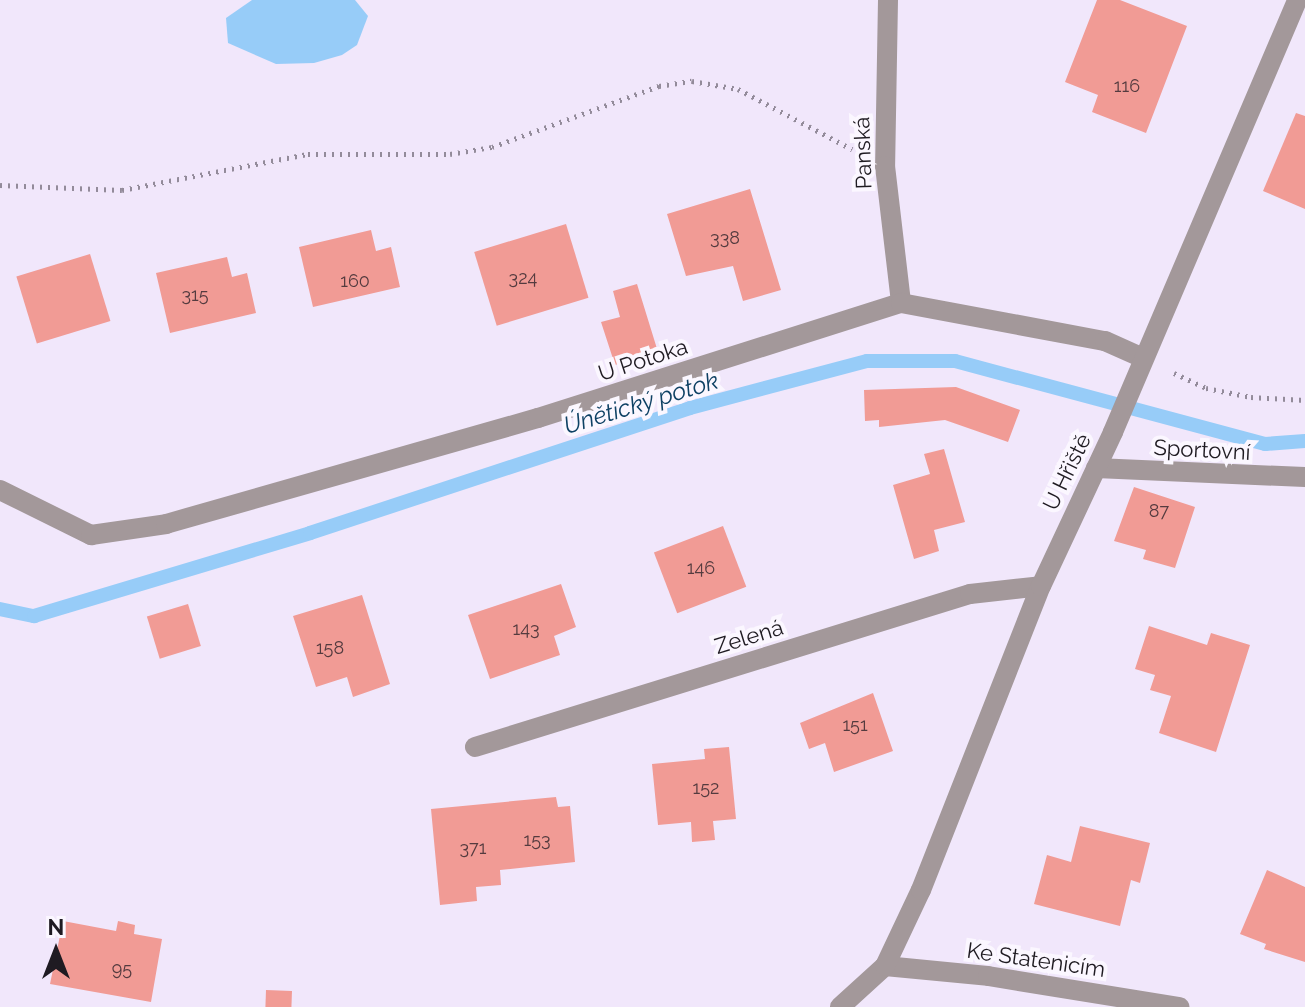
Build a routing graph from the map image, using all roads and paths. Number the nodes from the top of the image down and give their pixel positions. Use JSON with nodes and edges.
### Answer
{"nodes":[{"id":1,"x":888,"y":0,"type":"edge"},
{"id":2,"x":1297,"y":0,"type":"edge"},
{"id":3,"x":885,"y":166,"type":"junction"},
{"id":4,"x":0,"y":185,"type":"edge"},
{"id":5,"x":901,"y":303,"type":"junction"},
{"id":6,"x":1143,"y":358,"type":"junction"},
{"id":7,"x":1305,"y":400,"type":"edge"},
{"id":8,"x":1096,"y":468,"type":"junction"},
{"id":9,"x":1305,"y":477,"type":"edge"},
{"id":10,"x":0,"y":490,"type":"edge"},
{"id":11,"x":1041,"y":586,"type":"junction"},
{"id":12,"x":475,"y":747,"type":"dead end"},
{"id":13,"x":885,"y":966,"type":"junction"},
{"id":14,"x":840,"y":1007,"type":"edge"},
{"id":15,"x":1180,"y":1007,"type":"edge"}],
"edges":[{"from":1,"to":3,"type":"street","name":"Panská"},
{"from":2,"to":6,"type":"street","name":"U Hřiště"},
{"from":3,"to":4,"type":"path"},
{"from":3,"to":5,"type":"street","name":"Panská"},
{"from":5,"to":6,"type":"street","name":"U Potoka"},
{"from":5,"to":10,"type":"street","name":"U Potoka"},
{"from":6,"to":7,"type":"path"},
{"from":6,"to":8,"type":"street","name":"U Hřiště"},
{"from":8,"to":9,"type":"street","name":"Sportovní"},
{"from":8,"to":11,"type":"street","name":"U Hřiště"},
{"from":11,"to":12,"type":"street","name":"Zelená"},
{"from":11,"to":13,"type":"street","name":"U Hřiště"},
{"from":13,"to":14,"type":"street"},
{"from":13,"to":15,"type":"street","name":"Ke Statenicím"}]}
